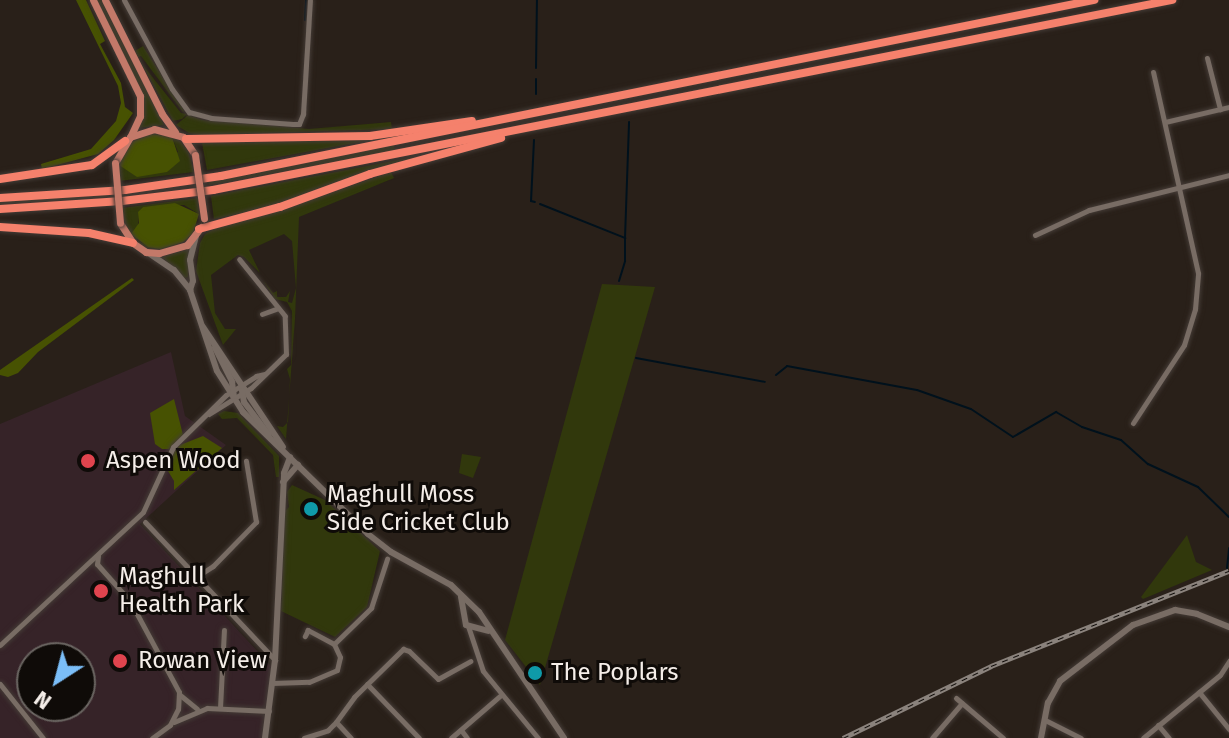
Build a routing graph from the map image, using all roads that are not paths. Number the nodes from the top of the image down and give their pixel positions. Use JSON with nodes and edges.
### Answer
{"nodes":[{"id":1,"x":93,"y":0,"type":"edge"},
{"id":2,"x":105,"y":0,"type":"edge"},
{"id":3,"x":124,"y":0,"type":"edge"},
{"id":4,"x":310,"y":0,"type":"edge"},
{"id":5,"x":1094,"y":0,"type":"edge"},
{"id":6,"x":1172,"y":0,"type":"edge"},
{"id":7,"x":1207,"y":58,"type":"dead end"},
{"id":8,"x":1153,"y":72,"type":"dead end"},
{"id":9,"x":1229,"y":107,"type":"edge"},
{"id":10,"x":1220,"y":109,"type":"junction"},
{"id":11,"x":528,"y":115,"type":"junction"},
{"id":12,"x":572,"y":120,"type":"junction"},
{"id":13,"x":1165,"y":122,"type":"junction"},
{"id":14,"x":175,"y":132,"type":"junction"},
{"id":15,"x":127,"y":139,"type":"junction"},
{"id":16,"x":186,"y":139,"type":"junction"},
{"id":17,"x":1229,"y":175,"type":"edge"},
{"id":18,"x":0,"y":179,"type":"edge"},
{"id":19,"x":1181,"y":188,"type":"junction"},
{"id":20,"x":0,"y":198,"type":"edge"},
{"id":21,"x":0,"y":209,"type":"edge"},
{"id":22,"x":0,"y":227,"type":"edge"},
{"id":23,"x":198,"y":233,"type":"junction"},
{"id":24,"x":1035,"y":235,"type":"dead end"},
{"id":25,"x":133,"y":243,"type":"junction"},
{"id":26,"x":146,"y":252,"type":"junction"},
{"id":27,"x":239,"y":259,"type":"dead end"},
{"id":28,"x":190,"y":290,"type":"junction"},
{"id":29,"x":276,"y":309,"type":"junction"},
{"id":30,"x":262,"y":314,"type":"dead end"},
{"id":31,"x":203,"y":327,"type":"junction"},
{"id":32,"x":213,"y":339,"type":"junction"},
{"id":33,"x":265,"y":374,"type":"junction"},
{"id":34,"x":241,"y":385,"type":"junction"},
{"id":35,"x":231,"y":391,"type":"junction"},
{"id":36,"x":244,"y":393,"type":"junction"},
{"id":37,"x":235,"y":400,"type":"junction"},
{"id":38,"x":207,"y":416,"type":"junction"},
{"id":39,"x":1133,"y":423,"type":"dead end"},
{"id":40,"x":276,"y":444,"type":"junction"},
{"id":41,"x":289,"y":455,"type":"junction"},
{"id":42,"x":246,"y":461,"type":"dead end"},
{"id":43,"x":298,"y":465,"type":"junction"},
{"id":44,"x":283,"y":482,"type":"junction"},
{"id":45,"x":145,"y":522,"type":"dead end"},
{"id":46,"x":101,"y":552,"type":"junction"},
{"id":47,"x":387,"y":559,"type":"dead end"},
{"id":48,"x":89,"y":562,"type":"junction"},
{"id":49,"x":97,"y":564,"type":"junction"},
{"id":50,"x":196,"y":577,"type":"junction"},
{"id":51,"x":460,"y":594,"type":"junction"},
{"id":52,"x":475,"y":611,"type":"junction"},
{"id":53,"x":466,"y":613,"type":"junction"},
{"id":54,"x":481,"y":618,"type":"junction"},
{"id":55,"x":473,"y":626,"type":"junction"},
{"id":56,"x":1229,"y":627,"type":"edge"},
{"id":57,"x":224,"y":630,"type":"dead end"},
{"id":58,"x":491,"y":632,"type":"junction"},
{"id":59,"x":305,"y":636,"type":"dead end"},
{"id":60,"x":334,"y":644,"type":"junction"},
{"id":61,"x":0,"y":645,"type":"edge"},
{"id":62,"x":275,"y":660,"type":"junction"},
{"id":63,"x":470,"y":661,"type":"dead end"},
{"id":64,"x":1229,"y":663,"type":"edge"},
{"id":65,"x":272,"y":683,"type":"junction"},
{"id":66,"x":0,"y":684,"type":"edge"},
{"id":67,"x":367,"y":684,"type":"junction"},
{"id":68,"x":179,"y":692,"type":"junction"},
{"id":69,"x":1199,"y":692,"type":"junction"},
{"id":70,"x":501,"y":695,"type":"junction"},
{"id":71,"x":956,"y":698,"type":"dead end"},
{"id":72,"x":962,"y":703,"type":"junction"},
{"id":73,"x":220,"y":708,"type":"junction"},
{"id":74,"x":198,"y":709,"type":"junction"},
{"id":75,"x":270,"y":712,"type":"junction"},
{"id":76,"x":1045,"y":720,"type":"junction"},
{"id":77,"x":336,"y":722,"type":"junction"},
{"id":78,"x":170,"y":725,"type":"junction"},
{"id":79,"x":1158,"y":725,"type":"junction"},
{"id":80,"x":1229,"y":729,"type":"edge"},
{"id":81,"x":461,"y":730,"type":"junction"},
{"id":82,"x":932,"y":734,"type":"edge"},
{"id":83,"x":999,"y":737,"type":"edge"},
{"id":84,"x":43,"y":738,"type":"edge"},
{"id":85,"x":152,"y":738,"type":"edge"},
{"id":86,"x":265,"y":738,"type":"edge"},
{"id":87,"x":304,"y":738,"type":"edge"},
{"id":88,"x":351,"y":738,"type":"edge"},
{"id":89,"x":419,"y":738,"type":"edge"},
{"id":90,"x":451,"y":738,"type":"edge"},
{"id":91,"x":467,"y":738,"type":"edge"},
{"id":92,"x":538,"y":738,"type":"edge"},
{"id":93,"x":564,"y":738,"type":"edge"},
{"id":94,"x":1041,"y":738,"type":"edge"},
{"id":95,"x":1081,"y":738,"type":"edge"},
{"id":96,"x":1143,"y":738,"type":"edge"},
{"id":97,"x":1169,"y":738,"type":"edge"}],
"edges":[{"from":1,"to":15,"type":"main road"},
{"from":2,"to":14,"type":"main road"},
{"from":3,"to":4,"type":"street"},
{"from":5,"to":11,"type":"highway"},
{"from":6,"to":12,"type":"highway"},
{"from":7,"to":10,"type":"street"},
{"from":8,"to":13,"type":"street"},
{"from":9,"to":10,"type":"street"},
{"from":10,"to":13,"type":"street"},
{"from":11,"to":16,"type":"highway"},
{"from":11,"to":20,"type":"highway"},
{"from":12,"to":21,"type":"highway"},
{"from":12,"to":23,"type":"highway"},
{"from":13,"to":19,"type":"street"},
{"from":14,"to":15,"type":"main road"},
{"from":14,"to":16,"type":"main road"},
{"from":15,"to":18,"type":"highway"},
{"from":15,"to":25,"type":"main road","bridge":true},
{"from":16,"to":23,"type":"main road","bridge":true},
{"from":17,"to":19,"type":"street"},
{"from":19,"to":24,"type":"street"},
{"from":19,"to":39,"type":"street"},
{"from":22,"to":25,"type":"highway"},
{"from":23,"to":26,"type":"main road"},
{"from":23,"to":28,"type":"street"},
{"from":25,"to":26,"type":"main road"},
{"from":26,"to":28,"type":"street"},
{"from":27,"to":29,"type":"street"},
{"from":28,"to":31,"type":"street"},
{"from":29,"to":30,"type":"street"},
{"from":29,"to":33,"type":"street"},
{"from":31,"to":32,"type":"street"},
{"from":31,"to":35,"type":"street"},
{"from":32,"to":34,"type":"street"},
{"from":32,"to":35,"type":"street"},
{"from":33,"to":34,"type":"street"},
{"from":33,"to":36,"type":"street"},
{"from":34,"to":35,"type":"street"},
{"from":34,"to":36,"type":"street"},
{"from":35,"to":37,"type":"street"},
{"from":35,"to":38,"type":"street"},
{"from":36,"to":37,"type":"street"},
{"from":36,"to":40,"type":"street"},
{"from":36,"to":41,"type":"street"},
{"from":37,"to":38,"type":"street"},
{"from":37,"to":40,"type":"street"},
{"from":38,"to":46,"type":"street"},
{"from":40,"to":41,"type":"street"},
{"from":41,"to":43,"type":"street"},
{"from":41,"to":44,"type":"street"},
{"from":42,"to":50,"type":"street"},
{"from":43,"to":44,"type":"street"},
{"from":43,"to":51,"type":"street"},
{"from":44,"to":62,"type":"street"},
{"from":45,"to":50,"type":"street"},
{"from":46,"to":48,"type":"street"},
{"from":46,"to":49,"type":"street"},
{"from":47,"to":60,"type":"street"},
{"from":48,"to":49,"type":"street"},
{"from":48,"to":61,"type":"street"},
{"from":49,"to":68,"type":"street"},
{"from":50,"to":62,"type":"street"},
{"from":51,"to":52,"type":"street"},
{"from":51,"to":53,"type":"street"},
{"from":52,"to":53,"type":"street"},
{"from":52,"to":54,"type":"street"},
{"from":53,"to":55,"type":"street"},
{"from":54,"to":55,"type":"street"},
{"from":54,"to":58,"type":"street"},
{"from":55,"to":58,"type":"street"},
{"from":55,"to":70,"type":"street"},
{"from":56,"to":76,"type":"street"},
{"from":57,"to":73,"type":"street"},
{"from":58,"to":93,"type":"street"},
{"from":59,"to":60,"type":"street"},
{"from":60,"to":65,"type":"street"},
{"from":62,"to":65,"type":"street"},
{"from":63,"to":67,"type":"street"},
{"from":64,"to":69,"type":"street"},
{"from":65,"to":75,"type":"street"},
{"from":66,"to":84,"type":"street"},
{"from":67,"to":77,"type":"street"},
{"from":67,"to":89,"type":"street"},
{"from":68,"to":74,"type":"street"},
{"from":68,"to":78,"type":"street"},
{"from":69,"to":79,"type":"street"},
{"from":69,"to":80,"type":"street"},
{"from":70,"to":81,"type":"street"},
{"from":70,"to":92,"type":"street"},
{"from":71,"to":72,"type":"street"},
{"from":72,"to":82,"type":"street"},
{"from":72,"to":83,"type":"street"},
{"from":73,"to":74,"type":"street"},
{"from":73,"to":75,"type":"street"},
{"from":74,"to":78,"type":"street"},
{"from":75,"to":86,"type":"street"},
{"from":76,"to":94,"type":"street"},
{"from":76,"to":95,"type":"street"},
{"from":77,"to":87,"type":"street"},
{"from":77,"to":88,"type":"street"},
{"from":78,"to":85,"type":"street"},
{"from":79,"to":96,"type":"street"},
{"from":79,"to":97,"type":"street"},
{"from":81,"to":90,"type":"street"},
{"from":81,"to":91,"type":"street"}]}
